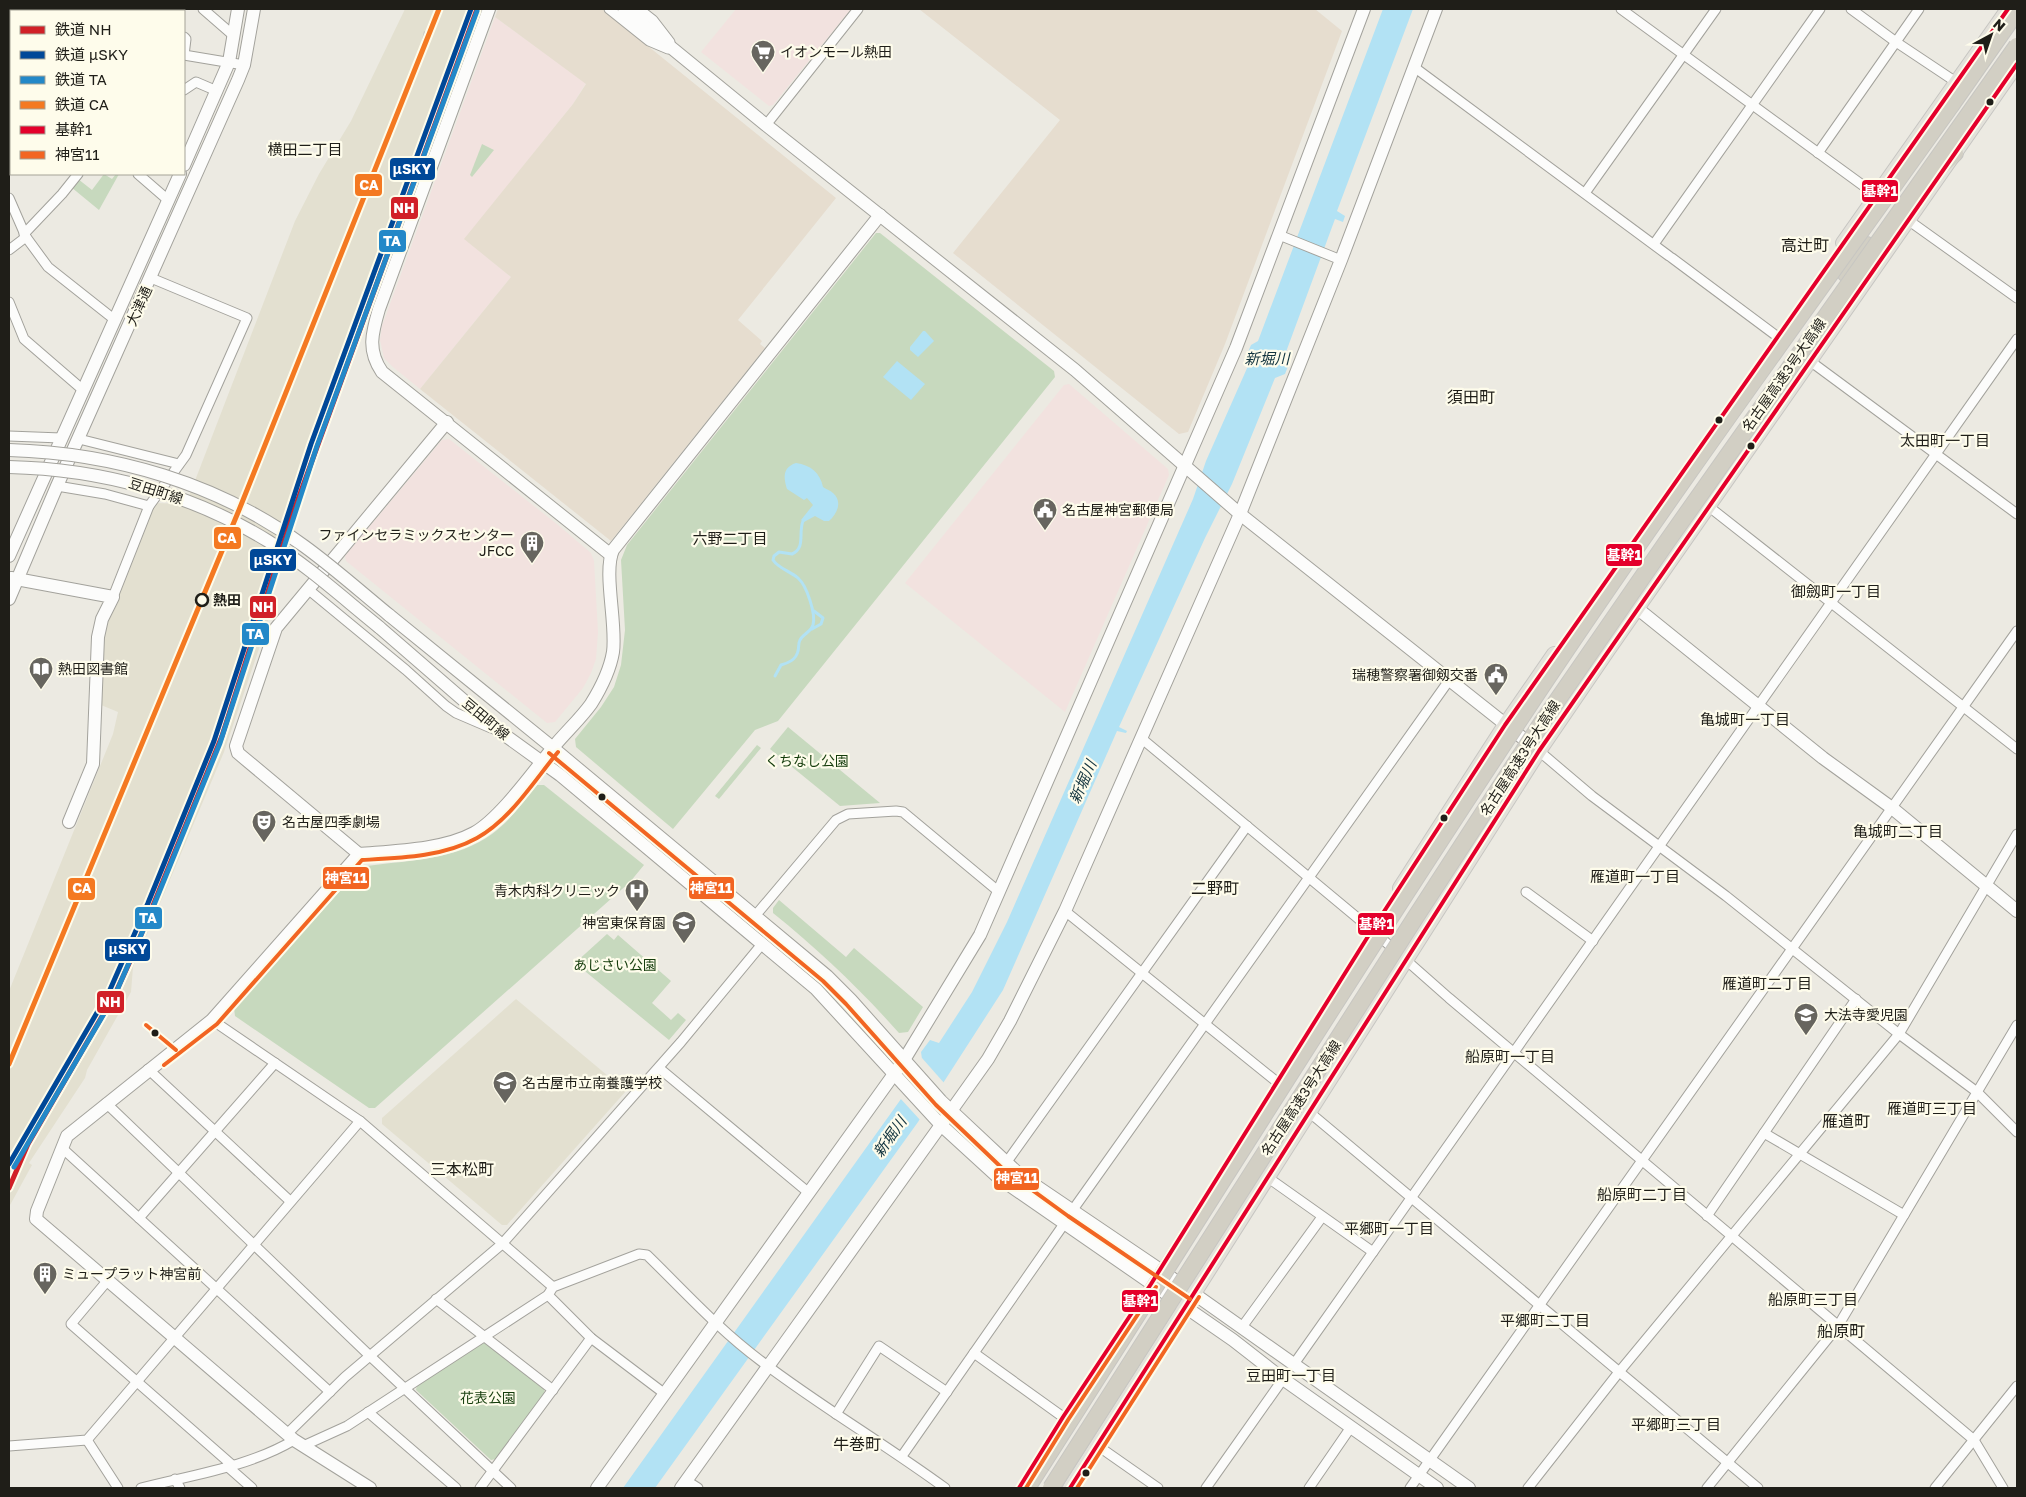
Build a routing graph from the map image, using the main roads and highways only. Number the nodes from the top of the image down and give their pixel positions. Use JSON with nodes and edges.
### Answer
{"nodes":[{"id":1,"x":2008,"y":9,"type":"edge"},
{"id":2,"x":2017,"y":11,"type":"edge"},
{"id":3,"x":2017,"y":26,"type":"edge"},
{"id":4,"x":2017,"y":46,"type":"edge"},
{"id":5,"x":2017,"y":64,"type":"edge"},
{"id":6,"x":1952,"y":104,"type":"junction"},
{"id":7,"x":1955,"y":153,"type":"junction"},
{"id":8,"x":1415,"y":918,"type":"junction"},
{"id":9,"x":1299,"y":1062,"type":"junction"},
{"id":10,"x":1019,"y":1488,"type":"edge"},
{"id":11,"x":1027,"y":1488,"type":"edge"},
{"id":12,"x":1041,"y":1488,"type":"edge"},
{"id":13,"x":1051,"y":1488,"type":"edge"},
{"id":14,"x":1070,"y":1488,"type":"edge"}],
"edges":[{"from":1,"to":10,"type":"main road"},
{"from":2,"to":6,"type":"highway","name":"名古屋高速3号大高線"},
{"from":3,"to":6,"type":"highway"},
{"from":4,"to":8,"type":"highway","name":"名古屋高速3号大高線","bridge":true},
{"from":5,"to":7,"type":"main road"},
{"from":6,"to":9,"type":"highway","name":"名古屋高速3号大高線","bridge":true},
{"from":7,"to":8,"type":"highway","bridge":true},
{"from":7,"to":14,"type":"main road"},
{"from":8,"to":13,"type":"highway","name":"名古屋高速3号大高線","bridge":true},
{"from":9,"to":11,"type":"highway","name":"名古屋高速3号大高線","bridge":true},
{"from":9,"to":12,"type":"highway","bridge":true}]}
